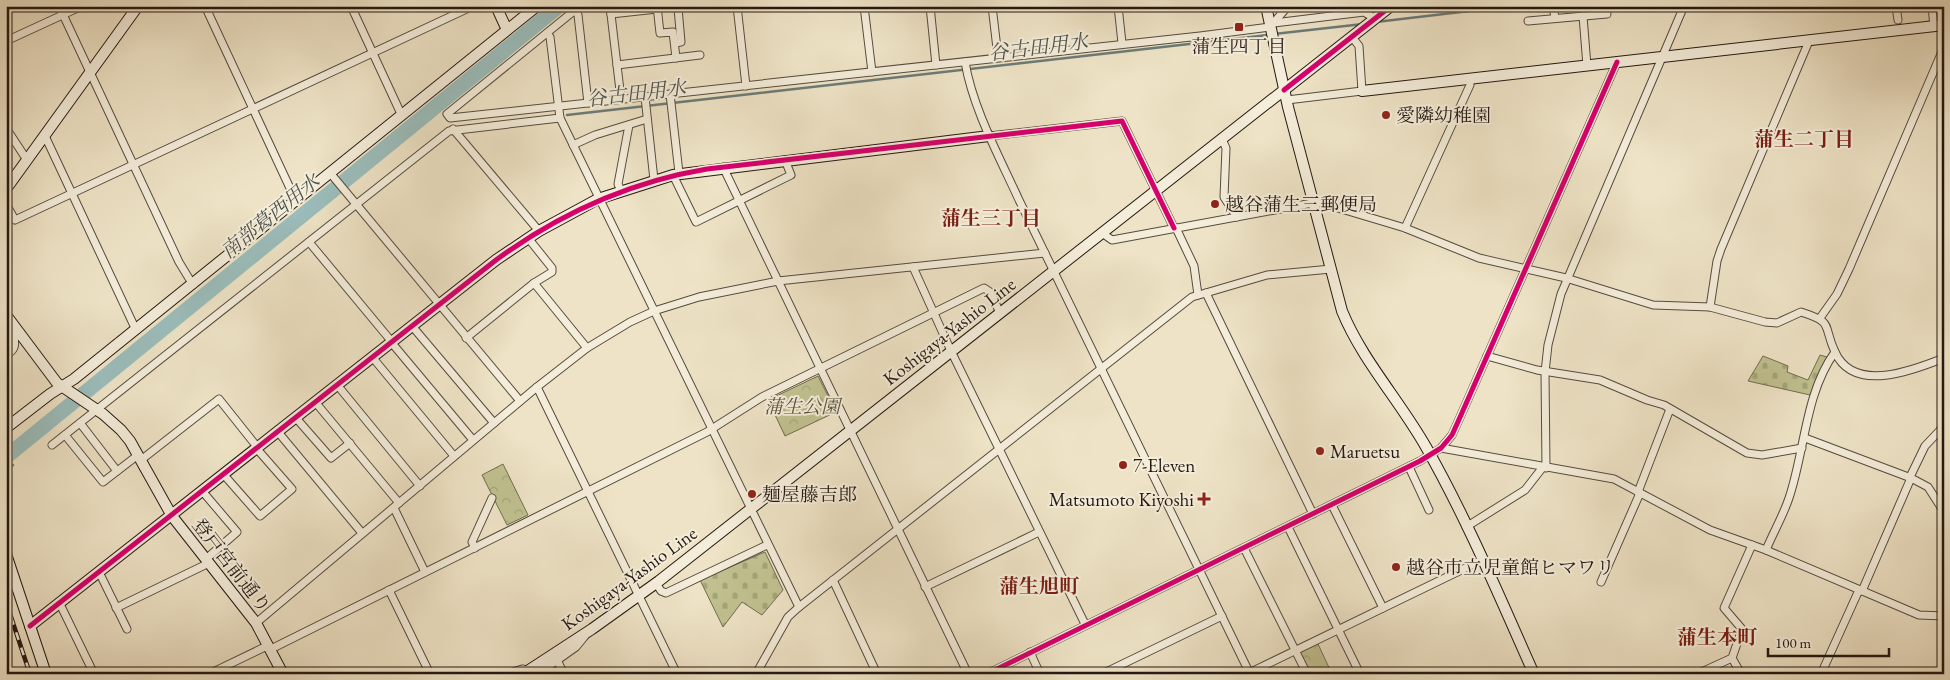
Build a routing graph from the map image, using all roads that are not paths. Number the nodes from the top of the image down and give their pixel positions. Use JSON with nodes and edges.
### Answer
{"nodes":[{"id":1,"x":59,"y":6,"type":"edge"},
{"id":2,"x":82,"y":6,"type":"edge"},
{"id":3,"x":138,"y":6,"type":"edge"},
{"id":4,"x":206,"y":6,"type":"edge"},
{"id":5,"x":351,"y":6,"type":"edge"},
{"id":6,"x":473,"y":6,"type":"edge"},
{"id":7,"x":496,"y":6,"type":"edge"},
{"id":8,"x":537,"y":6,"type":"edge"},
{"id":9,"x":687,"y":6,"type":"edge"},
{"id":10,"x":737,"y":6,"type":"edge"},
{"id":11,"x":864,"y":6,"type":"edge"},
{"id":12,"x":930,"y":6,"type":"edge"},
{"id":13,"x":992,"y":6,"type":"edge"},
{"id":14,"x":1118,"y":6,"type":"edge"},
{"id":15,"x":1266,"y":6,"type":"edge"},
{"id":16,"x":1288,"y":6,"type":"edge"},
{"id":17,"x":1391,"y":6,"type":"edge"},
{"id":18,"x":1554,"y":6,"type":"edge"},
{"id":19,"x":1684,"y":6,"type":"edge"},
{"id":20,"x":1896,"y":6,"type":"edge"},
{"id":21,"x":1932,"y":6,"type":"edge"},
{"id":22,"x":657,"y":7,"type":"edge"},
{"id":23,"x":577,"y":8,"type":"edge"},
{"id":24,"x":610,"y":10,"type":"edge"},
{"id":25,"x":1607,"y":14,"type":"dead end"},
{"id":26,"x":63,"y":15,"type":"junction"},
{"id":27,"x":1583,"y":16,"type":"junction"},
{"id":28,"x":1555,"y":18,"type":"junction"},
{"id":29,"x":1376,"y":19,"type":"junction"},
{"id":30,"x":1898,"y":20,"type":"dead end"},
{"id":31,"x":1528,"y":21,"type":"dead end"},
{"id":32,"x":1272,"y":25,"type":"junction"},
{"id":33,"x":1939,"y":26,"type":"edge"},
{"id":34,"x":507,"y":30,"type":"junction"},
{"id":35,"x":547,"y":32,"type":"junction"},
{"id":36,"x":1352,"y":37,"type":"junction"},
{"id":37,"x":6,"y":41,"type":"edge"},
{"id":38,"x":1809,"y":41,"type":"junction"},
{"id":39,"x":675,"y":43,"type":"junction"},
{"id":40,"x":1122,"y":43,"type":"junction"},
{"id":41,"x":1944,"y":47,"type":"edge"},
{"id":42,"x":372,"y":54,"type":"junction"},
{"id":43,"x":700,"y":55,"type":"dead end"},
{"id":44,"x":676,"y":58,"type":"junction"},
{"id":45,"x":998,"y":58,"type":"junction"},
{"id":46,"x":1661,"y":58,"type":"junction"},
{"id":47,"x":965,"y":62,"type":"junction"},
{"id":48,"x":1617,"y":62,"type":"junction"},
{"id":49,"x":936,"y":64,"type":"junction"},
{"id":50,"x":617,"y":65,"type":"junction"},
{"id":51,"x":1588,"y":66,"type":"junction"},
{"id":52,"x":91,"y":72,"type":"junction"},
{"id":53,"x":872,"y":72,"type":"junction"},
{"id":54,"x":1470,"y":80,"type":"junction"},
{"id":55,"x":746,"y":86,"type":"junction"},
{"id":56,"x":1362,"y":91,"type":"junction"},
{"id":57,"x":670,"y":94,"type":"junction"},
{"id":58,"x":1286,"y":95,"type":"junction"},
{"id":59,"x":645,"y":96,"type":"junction"},
{"id":60,"x":621,"y":99,"type":"junction"},
{"id":61,"x":588,"y":103,"type":"junction"},
{"id":62,"x":558,"y":106,"type":"junction"},
{"id":63,"x":253,"y":109,"type":"junction"},
{"id":64,"x":402,"y":116,"type":"junction"},
{"id":65,"x":560,"y":118,"type":"junction"},
{"id":66,"x":647,"y":119,"type":"junction"},
{"id":67,"x":629,"y":125,"type":"junction"},
{"id":68,"x":6,"y":128,"type":"edge"},
{"id":69,"x":453,"y":129,"type":"junction"},
{"id":70,"x":44,"y":136,"type":"junction"},
{"id":71,"x":989,"y":136,"type":"junction"},
{"id":72,"x":1222,"y":139,"type":"junction"},
{"id":73,"x":573,"y":146,"type":"junction"},
{"id":74,"x":27,"y":160,"type":"junction"},
{"id":75,"x":786,"y":160,"type":"junction"},
{"id":76,"x":133,"y":165,"type":"junction"},
{"id":77,"x":723,"y":167,"type":"junction"},
{"id":78,"x":676,"y":174,"type":"junction"},
{"id":79,"x":332,"y":176,"type":"junction"},
{"id":80,"x":654,"y":180,"type":"junction"},
{"id":81,"x":6,"y":189,"type":"edge"},
{"id":82,"x":620,"y":191,"type":"junction"},
{"id":83,"x":1155,"y":192,"type":"junction"},
{"id":84,"x":72,"y":193,"type":"junction"},
{"id":85,"x":598,"y":199,"type":"junction"},
{"id":86,"x":296,"y":201,"type":"junction"},
{"id":87,"x":738,"y":201,"type":"junction"},
{"id":88,"x":1312,"y":202,"type":"junction"},
{"id":89,"x":6,"y":204,"type":"edge"},
{"id":90,"x":356,"y":205,"type":"junction"},
{"id":91,"x":1237,"y":217,"type":"junction"},
{"id":92,"x":1175,"y":228,"type":"junction"},
{"id":93,"x":1405,"y":228,"type":"junction"},
{"id":94,"x":539,"y":231,"type":"junction"},
{"id":95,"x":1102,"y":233,"type":"junction"},
{"id":96,"x":528,"y":238,"type":"junction"},
{"id":97,"x":309,"y":242,"type":"junction"},
{"id":98,"x":1045,"y":253,"type":"junction"},
{"id":99,"x":913,"y":267,"type":"junction"},
{"id":100,"x":1330,"y":269,"type":"junction"},
{"id":101,"x":1526,"y":269,"type":"junction"},
{"id":102,"x":1054,"y":271,"type":"junction"},
{"id":103,"x":1566,"y":278,"type":"junction"},
{"id":104,"x":778,"y":281,"type":"junction"},
{"id":105,"x":534,"y":283,"type":"junction"},
{"id":106,"x":193,"y":284,"type":"junction"},
{"id":107,"x":1202,"y":294,"type":"junction"},
{"id":108,"x":440,"y":305,"type":"junction"},
{"id":109,"x":1710,"y":307,"type":"junction"},
{"id":110,"x":654,"y":311,"type":"junction"},
{"id":111,"x":934,"y":313,"type":"junction"},
{"id":112,"x":1000,"y":313,"type":"junction"},
{"id":113,"x":6,"y":315,"type":"edge"},
{"id":114,"x":1820,"y":318,"type":"junction"},
{"id":115,"x":412,"y":326,"type":"junction"},
{"id":116,"x":136,"y":330,"type":"junction"},
{"id":117,"x":13,"y":334,"type":"edge"},
{"id":118,"x":466,"y":338,"type":"junction"},
{"id":119,"x":392,"y":342,"type":"junction"},
{"id":120,"x":587,"y":348,"type":"junction"},
{"id":121,"x":951,"y":351,"type":"junction"},
{"id":122,"x":1835,"y":352,"type":"junction"},
{"id":123,"x":6,"y":356,"type":"edge"},
{"id":124,"x":1487,"y":356,"type":"junction"},
{"id":125,"x":373,"y":358,"type":"junction"},
{"id":126,"x":1944,"y":358,"type":"edge"},
{"id":127,"x":820,"y":368,"type":"junction"},
{"id":128,"x":1101,"y":368,"type":"junction"},
{"id":129,"x":1545,"y":372,"type":"junction"},
{"id":130,"x":338,"y":386,"type":"junction"},
{"id":131,"x":537,"y":387,"type":"junction"},
{"id":132,"x":66,"y":389,"type":"junction"},
{"id":133,"x":520,"y":401,"type":"junction"},
{"id":134,"x":316,"y":403,"type":"junction"},
{"id":135,"x":1670,"y":409,"type":"junction"},
{"id":136,"x":96,"y":410,"type":"junction"},
{"id":137,"x":296,"y":418,"type":"junction"},
{"id":138,"x":80,"y":423,"type":"junction"},
{"id":139,"x":494,"y":423,"type":"junction"},
{"id":140,"x":1944,"y":426,"type":"edge"},
{"id":141,"x":6,"y":428,"type":"edge"},
{"id":142,"x":712,"y":430,"type":"junction"},
{"id":143,"x":850,"y":431,"type":"junction"},
{"id":144,"x":278,"y":432,"type":"junction"},
{"id":145,"x":66,"y":435,"type":"junction"},
{"id":146,"x":1805,"y":438,"type":"junction"},
{"id":147,"x":473,"y":440,"type":"junction"},
{"id":148,"x":350,"y":444,"type":"junction"},
{"id":149,"x":52,"y":445,"type":"dead end"},
{"id":150,"x":257,"y":448,"type":"junction"},
{"id":151,"x":1442,"y":448,"type":"junction"},
{"id":152,"x":1802,"y":448,"type":"junction"},
{"id":153,"x":1000,"y":449,"type":"junction"},
{"id":154,"x":1430,"y":455,"type":"junction"},
{"id":155,"x":454,"y":456,"type":"junction"},
{"id":156,"x":139,"y":457,"type":"junction"},
{"id":157,"x":1409,"y":467,"type":"junction"},
{"id":158,"x":1544,"y":467,"type":"junction"},
{"id":159,"x":117,"y":471,"type":"junction"},
{"id":160,"x":224,"y":475,"type":"junction"},
{"id":161,"x":1910,"y":478,"type":"junction"},
{"id":162,"x":420,"y":486,"type":"junction"},
{"id":163,"x":203,"y":492,"type":"junction"},
{"id":164,"x":588,"y":492,"type":"junction"},
{"id":165,"x":1639,"y":492,"type":"junction"},
{"id":166,"x":492,"y":498,"type":"dead end"},
{"id":167,"x":1332,"y":505,"type":"junction"},
{"id":168,"x":396,"y":506,"type":"junction"},
{"id":169,"x":750,"y":510,"type":"junction"},
{"id":170,"x":1429,"y":510,"type":"dead end"},
{"id":171,"x":1944,"y":512,"type":"edge"},
{"id":172,"x":1314,"y":514,"type":"junction"},
{"id":173,"x":172,"y":516,"type":"junction"},
{"id":174,"x":1288,"y":527,"type":"junction"},
{"id":175,"x":1466,"y":527,"type":"junction"},
{"id":176,"x":899,"y":529,"type":"junction"},
{"id":177,"x":1039,"y":532,"type":"junction"},
{"id":178,"x":362,"y":533,"type":"junction"},
{"id":179,"x":767,"y":545,"type":"junction"},
{"id":180,"x":1752,"y":545,"type":"junction"},
{"id":181,"x":475,"y":548,"type":"junction"},
{"id":182,"x":1244,"y":548,"type":"junction"},
{"id":183,"x":1766,"y":550,"type":"junction"},
{"id":184,"x":6,"y":554,"type":"edge"},
{"id":185,"x":1482,"y":560,"type":"junction"},
{"id":186,"x":207,"y":561,"type":"junction"},
{"id":187,"x":1200,"y":569,"type":"junction"},
{"id":188,"x":99,"y":572,"type":"junction"},
{"id":189,"x":425,"y":572,"type":"junction"},
{"id":190,"x":832,"y":580,"type":"junction"},
{"id":191,"x":1600,"y":582,"type":"dead end"},
{"id":192,"x":656,"y":583,"type":"junction"},
{"id":193,"x":926,"y":587,"type":"junction"},
{"id":194,"x":389,"y":590,"type":"junction"},
{"id":195,"x":1860,"y":591,"type":"junction"},
{"id":196,"x":639,"y":596,"type":"junction"},
{"id":197,"x":59,"y":602,"type":"junction"},
{"id":198,"x":798,"y":607,"type":"junction"},
{"id":199,"x":116,"y":608,"type":"junction"},
{"id":200,"x":1383,"y":608,"type":"junction"},
{"id":201,"x":1222,"y":616,"type":"junction"},
{"id":202,"x":1944,"y":616,"type":"edge"},
{"id":203,"x":256,"y":623,"type":"junction"},
{"id":204,"x":1085,"y":624,"type":"junction"},
{"id":205,"x":30,"y":626,"type":"junction"},
{"id":206,"x":126,"y":630,"type":"dead end"},
{"id":207,"x":1338,"y":630,"type":"junction"},
{"id":208,"x":270,"y":647,"type":"junction"},
{"id":209,"x":1296,"y":651,"type":"junction"},
{"id":210,"x":1030,"y":652,"type":"junction"},
{"id":211,"x":556,"y":657,"type":"junction"},
{"id":212,"x":1732,"y":658,"type":"junction"},
{"id":213,"x":1944,"y":669,"type":"edge"},
{"id":214,"x":530,"y":672,"type":"edge"},
{"id":215,"x":1250,"y":673,"type":"edge"},
{"id":216,"x":1823,"y":673,"type":"edge"},
{"id":217,"x":46,"y":674,"type":"edge"},
{"id":218,"x":94,"y":674,"type":"edge"},
{"id":219,"x":209,"y":674,"type":"edge"},
{"id":220,"x":283,"y":674,"type":"edge"},
{"id":221,"x":430,"y":674,"type":"edge"},
{"id":222,"x":507,"y":674,"type":"edge"},
{"id":223,"x":564,"y":674,"type":"edge"},
{"id":224,"x":677,"y":674,"type":"edge"},
{"id":225,"x":756,"y":674,"type":"edge"},
{"id":226,"x":877,"y":674,"type":"edge"},
{"id":227,"x":968,"y":674,"type":"edge"},
{"id":228,"x":986,"y":674,"type":"edge"},
{"id":229,"x":1040,"y":674,"type":"edge"},
{"id":230,"x":1102,"y":674,"type":"edge"},
{"id":231,"x":1307,"y":674,"type":"edge"},
{"id":232,"x":1360,"y":674,"type":"edge"},
{"id":233,"x":1534,"y":674,"type":"edge"},
{"id":234,"x":1697,"y":674,"type":"edge"},
{"id":235,"x":1741,"y":674,"type":"edge"},
{"id":236,"x":1941,"y":674,"type":"edge"}],
"edges":[{"from":1,"to":26,"type":"street"},
{"from":2,"to":26,"type":"street"},
{"from":3,"to":52,"type":"street"},
{"from":4,"to":63,"type":"street"},
{"from":5,"to":42,"type":"street"},
{"from":6,"to":42,"type":"street"},
{"from":7,"to":34,"type":"street"},
{"from":8,"to":34,"type":"street"},
{"from":9,"to":39,"type":"street"},
{"from":10,"to":55,"type":"street"},
{"from":11,"to":53,"type":"street"},
{"from":12,"to":49,"type":"street"},
{"from":13,"to":45,"type":"street"},
{"from":14,"to":40,"type":"street"},
{"from":15,"to":32,"type":"street"},
{"from":16,"to":32,"type":"street"},
{"from":17,"to":29,"type":"street","name":"Koshigaya-Yashio Line"},
{"from":18,"to":28,"type":"street"},
{"from":19,"to":46,"type":"street"},
{"from":20,"to":30,"type":"street"},
{"from":21,"to":33,"type":"street"},
{"from":22,"to":24,"type":"street"},
{"from":22,"to":39,"type":"street"},
{"from":23,"to":35,"type":"street"},
{"from":23,"to":61,"type":"street"},
{"from":24,"to":50,"type":"street"},
{"from":25,"to":27,"type":"street"},
{"from":26,"to":37,"type":"street"},
{"from":26,"to":52,"type":"street"},
{"from":27,"to":28,"type":"street"},
{"from":27,"to":51,"type":"street"},
{"from":28,"to":31,"type":"street"},
{"from":29,"to":32,"type":"street"},
{"from":29,"to":36,"type":"street","name":"Koshigaya-Yashio Line"},
{"from":32,"to":40,"type":"street"},
{"from":32,"to":58,"type":"street"},
{"from":33,"to":38,"type":"street"},
{"from":34,"to":64,"type":"street"},
{"from":35,"to":62,"type":"street"},
{"from":35,"to":62,"type":"street"},
{"from":36,"to":56,"type":"street"},
{"from":36,"to":58,"type":"street","name":"Koshigaya-Yashio Line"},
{"from":38,"to":46,"type":"street"},
{"from":38,"to":109,"type":"street"},
{"from":39,"to":44,"type":"street"},
{"from":40,"to":45,"type":"street"},
{"from":41,"to":114,"type":"street"},
{"from":42,"to":63,"type":"street"},
{"from":42,"to":64,"type":"street"},
{"from":43,"to":44,"type":"street"},
{"from":44,"to":50,"type":"street"},
{"from":45,"to":47,"type":"street"},
{"from":46,"to":48,"type":"street"},
{"from":46,"to":103,"type":"street"},
{"from":47,"to":49,"type":"street"},
{"from":47,"to":71,"type":"street"},
{"from":48,"to":51,"type":"street"},
{"from":48,"to":101,"type":"street"},
{"from":49,"to":53,"type":"street"},
{"from":50,"to":60,"type":"street"},
{"from":51,"to":54,"type":"street"},
{"from":52,"to":70,"type":"street"},
{"from":52,"to":76,"type":"street"},
{"from":53,"to":55,"type":"street"},
{"from":54,"to":56,"type":"street"},
{"from":54,"to":93,"type":"street"},
{"from":55,"to":57,"type":"street"},
{"from":56,"to":58,"type":"street"},
{"from":57,"to":59,"type":"street"},
{"from":57,"to":78,"type":"street"},
{"from":58,"to":72,"type":"street","name":"Koshigaya-Yashio Line"},
{"from":58,"to":88,"type":"street"},
{"from":59,"to":60,"type":"street"},
{"from":59,"to":66,"type":"street"},
{"from":60,"to":61,"type":"street"},
{"from":61,"to":62,"type":"street"},
{"from":62,"to":65,"type":"street"},
{"from":63,"to":76,"type":"street"},
{"from":63,"to":86,"type":"street"},
{"from":64,"to":79,"type":"street"},
{"from":65,"to":69,"type":"street"},
{"from":65,"to":73,"type":"street"},
{"from":66,"to":67,"type":"street"},
{"from":66,"to":80,"type":"street"},
{"from":67,"to":73,"type":"street"},
{"from":67,"to":82,"type":"street"},
{"from":68,"to":74,"type":"street"},
{"from":69,"to":90,"type":"street"},
{"from":69,"to":94,"type":"street"},
{"from":70,"to":74,"type":"street"},
{"from":70,"to":84,"type":"street"},
{"from":71,"to":75,"type":"street"},
{"from":71,"to":83,"type":"street"},
{"from":71,"to":98,"type":"street"},
{"from":72,"to":83,"type":"street","name":"Koshigaya-Yashio Line"},
{"from":72,"to":91,"type":"street"},
{"from":73,"to":85,"type":"street"},
{"from":74,"to":81,"type":"street"},
{"from":75,"to":77,"type":"street"},
{"from":75,"to":87,"type":"street"},
{"from":76,"to":84,"type":"street"},
{"from":76,"to":106,"type":"street"},
{"from":77,"to":78,"type":"street"},
{"from":77,"to":87,"type":"street"},
{"from":78,"to":80,"type":"street"},
{"from":78,"to":87,"type":"street"},
{"from":79,"to":86,"type":"street"},
{"from":79,"to":90,"type":"street"},
{"from":80,"to":82,"type":"street"},
{"from":82,"to":85,"type":"street"},
{"from":83,"to":92,"type":"street"},
{"from":83,"to":95,"type":"street","name":"Koshigaya-Yashio Line"},
{"from":84,"to":89,"type":"street"},
{"from":84,"to":116,"type":"street"},
{"from":85,"to":94,"type":"street"},
{"from":85,"to":110,"type":"street"},
{"from":86,"to":106,"type":"street"},
{"from":87,"to":104,"type":"street"},
{"from":88,"to":91,"type":"street"},
{"from":88,"to":93,"type":"street"},
{"from":88,"to":100,"type":"street"},
{"from":90,"to":97,"type":"street"},
{"from":90,"to":108,"type":"street"},
{"from":91,"to":92,"type":"street"},
{"from":92,"to":95,"type":"street"},
{"from":92,"to":107,"type":"street"},
{"from":93,"to":101,"type":"street"},
{"from":94,"to":96,"type":"street"},
{"from":95,"to":102,"type":"street","name":"Koshigaya-Yashio Line"},
{"from":96,"to":105,"type":"street"},
{"from":96,"to":108,"type":"street"},
{"from":97,"to":119,"type":"street"},
{"from":97,"to":136,"type":"street"},
{"from":98,"to":99,"type":"street"},
{"from":98,"to":102,"type":"street"},
{"from":99,"to":104,"type":"street"},
{"from":99,"to":111,"type":"street"},
{"from":100,"to":107,"type":"street"},
{"from":100,"to":154,"type":"street"},
{"from":101,"to":103,"type":"street"},
{"from":101,"to":124,"type":"street"},
{"from":102,"to":112,"type":"street","name":"Koshigaya-Yashio Line"},
{"from":102,"to":128,"type":"street"},
{"from":103,"to":109,"type":"street"},
{"from":103,"to":129,"type":"street"},
{"from":104,"to":110,"type":"street"},
{"from":104,"to":127,"type":"street"},
{"from":105,"to":118,"type":"street"},
{"from":105,"to":120,"type":"street"},
{"from":106,"to":116,"type":"street"},
{"from":107,"to":128,"type":"street"},
{"from":107,"to":172,"type":"street"},
{"from":108,"to":115,"type":"street"},
{"from":108,"to":118,"type":"street"},
{"from":109,"to":114,"type":"street"},
{"from":110,"to":120,"type":"street"},
{"from":110,"to":142,"type":"street"},
{"from":111,"to":112,"type":"street"},
{"from":111,"to":121,"type":"street"},
{"from":111,"to":127,"type":"street"},
{"from":112,"to":121,"type":"street","name":"Koshigaya-Yashio Line"},
{"from":113,"to":117,"type":"street","name":"登戸宮前通り"},
{"from":114,"to":122,"type":"street"},
{"from":115,"to":119,"type":"street"},
{"from":115,"to":139,"type":"street"},
{"from":116,"to":132,"type":"street"},
{"from":117,"to":123,"type":"street"},
{"from":117,"to":132,"type":"street","name":"登戸宮前通り"},
{"from":118,"to":133,"type":"street"},
{"from":119,"to":125,"type":"street"},
{"from":119,"to":147,"type":"street"},
{"from":120,"to":131,"type":"street"},
{"from":121,"to":143,"type":"street","name":"Koshigaya-Yashio Line"},
{"from":121,"to":153,"type":"street"},
{"from":122,"to":126,"type":"street"},
{"from":122,"to":146,"type":"street"},
{"from":124,"to":129,"type":"street"},
{"from":124,"to":151,"type":"street"},
{"from":125,"to":130,"type":"street"},
{"from":125,"to":155,"type":"street"},
{"from":127,"to":142,"type":"street"},
{"from":127,"to":143,"type":"street"},
{"from":128,"to":153,"type":"street"},
{"from":128,"to":187,"type":"street"},
{"from":129,"to":135,"type":"street"},
{"from":129,"to":158,"type":"street"},
{"from":130,"to":134,"type":"street"},
{"from":130,"to":162,"type":"street"},
{"from":131,"to":133,"type":"street"},
{"from":131,"to":164,"type":"street"},
{"from":132,"to":136,"type":"street","name":"登戸宮前通り"},
{"from":132,"to":141,"type":"street"},
{"from":133,"to":139,"type":"street"},
{"from":134,"to":137,"type":"street"},
{"from":134,"to":148,"type":"street"},
{"from":135,"to":152,"type":"street"},
{"from":135,"to":165,"type":"street"},
{"from":136,"to":138,"type":"street"},
{"from":136,"to":156,"type":"street","name":"登戸宮前通り"},
{"from":137,"to":144,"type":"street"},
{"from":137,"to":148,"type":"street"},
{"from":138,"to":145,"type":"street"},
{"from":138,"to":159,"type":"street"},
{"from":139,"to":147,"type":"street"},
{"from":140,"to":161,"type":"street"},
{"from":142,"to":164,"type":"street"},
{"from":142,"to":169,"type":"street"},
{"from":143,"to":169,"type":"street","name":"Koshigaya-Yashio Line"},
{"from":143,"to":176,"type":"street"},
{"from":144,"to":150,"type":"street"},
{"from":144,"to":178,"type":"street"},
{"from":145,"to":149,"type":"street"},
{"from":145,"to":159,"type":"street"},
{"from":146,"to":152,"type":"street"},
{"from":146,"to":161,"type":"street"},
{"from":147,"to":155,"type":"street"},
{"from":148,"to":168,"type":"street"},
{"from":150,"to":156,"type":"street"},
{"from":150,"to":160,"type":"street"},
{"from":150,"to":160,"type":"street"},
{"from":151,"to":154,"type":"street"},
{"from":151,"to":158,"type":"street"},
{"from":152,"to":183,"type":"street"},
{"from":153,"to":176,"type":"street"},
{"from":153,"to":177,"type":"street"},
{"from":154,"to":157,"type":"street"},
{"from":154,"to":175,"type":"street"},
{"from":155,"to":162,"type":"street"},
{"from":156,"to":159,"type":"street"},
{"from":156,"to":173,"type":"street","name":"登戸宮前通り"},
{"from":157,"to":167,"type":"street"},
{"from":157,"to":170,"type":"street"},
{"from":158,"to":165,"type":"street"},
{"from":158,"to":175,"type":"street"},
{"from":160,"to":163,"type":"street"},
{"from":161,"to":171,"type":"street"},
{"from":161,"to":195,"type":"street"},
{"from":162,"to":168,"type":"street"},
{"from":163,"to":173,"type":"street"},
{"from":163,"to":186,"type":"street"},
{"from":164,"to":181,"type":"street"},
{"from":164,"to":196,"type":"street"},
{"from":165,"to":180,"type":"street"},
{"from":165,"to":191,"type":"street"},
{"from":166,"to":181,"type":"street"},
{"from":167,"to":172,"type":"street"},
{"from":167,"to":200,"type":"street"},
{"from":168,"to":178,"type":"street"},
{"from":168,"to":189,"type":"street"},
{"from":169,"to":179,"type":"street"},
{"from":169,"to":192,"type":"street","name":"Koshigaya-Yashio Line"},
{"from":172,"to":174,"type":"street"},
{"from":173,"to":186,"type":"street","name":"登戸宮前通り"},
{"from":173,"to":188,"type":"street"},
{"from":174,"to":182,"type":"street"},
{"from":174,"to":207,"type":"street"},
{"from":175,"to":185,"type":"street"},
{"from":176,"to":190,"type":"street"},
{"from":176,"to":193,"type":"street"},
{"from":177,"to":193,"type":"street"},
{"from":177,"to":204,"type":"street"},
{"from":178,"to":203,"type":"street"},
{"from":179,"to":192,"type":"street"},
{"from":179,"to":198,"type":"street"},
{"from":180,"to":183,"type":"street"},
{"from":180,"to":212,"type":"street"},
{"from":181,"to":189,"type":"street"},
{"from":182,"to":187,"type":"street"},
{"from":182,"to":209,"type":"street"},
{"from":183,"to":195,"type":"street"},
{"from":184,"to":205,"type":"street"},
{"from":185,"to":200,"type":"street"},
{"from":185,"to":233,"type":"street"},
{"from":186,"to":199,"type":"street"},
{"from":186,"to":203,"type":"street","name":"登戸宮前通り"},
{"from":187,"to":201,"type":"street"},
{"from":187,"to":204,"type":"street"},
{"from":188,"to":197,"type":"street"},
{"from":188,"to":199,"type":"street"},
{"from":189,"to":194,"type":"street"},
{"from":190,"to":198,"type":"street"},
{"from":190,"to":226,"type":"street"},
{"from":192,"to":196,"type":"street","name":"Koshigaya-Yashio Line"},
{"from":193,"to":227,"type":"street"},
{"from":194,"to":208,"type":"street"},
{"from":194,"to":221,"type":"street"},
{"from":195,"to":202,"type":"street"},
{"from":195,"to":216,"type":"street"},
{"from":196,"to":211,"type":"street","name":"Koshigaya-Yashio Line"},
{"from":196,"to":224,"type":"street"},
{"from":197,"to":205,"type":"street"},
{"from":197,"to":218,"type":"street"},
{"from":198,"to":225,"type":"street"},
{"from":199,"to":206,"type":"street"},
{"from":200,"to":207,"type":"street"},
{"from":201,"to":215,"type":"street"},
{"from":201,"to":230,"type":"street"},
{"from":203,"to":208,"type":"street","name":"登戸宮前通り"},
{"from":204,"to":210,"type":"street"},
{"from":205,"to":217,"type":"street"},
{"from":207,"to":209,"type":"street"},
{"from":207,"to":232,"type":"street"},
{"from":208,"to":219,"type":"street"},
{"from":208,"to":220,"type":"street","name":"登戸宮前通り"},
{"from":209,"to":215,"type":"street"},
{"from":209,"to":231,"type":"street"},
{"from":210,"to":228,"type":"street"},
{"from":210,"to":229,"type":"street"},
{"from":211,"to":214,"type":"street","name":"Koshigaya-Yashio Line"},
{"from":211,"to":223,"type":"street"},
{"from":212,"to":234,"type":"street"},
{"from":212,"to":235,"type":"street"},
{"from":213,"to":236,"type":"street"},
{"from":214,"to":222,"type":"street"}]}
